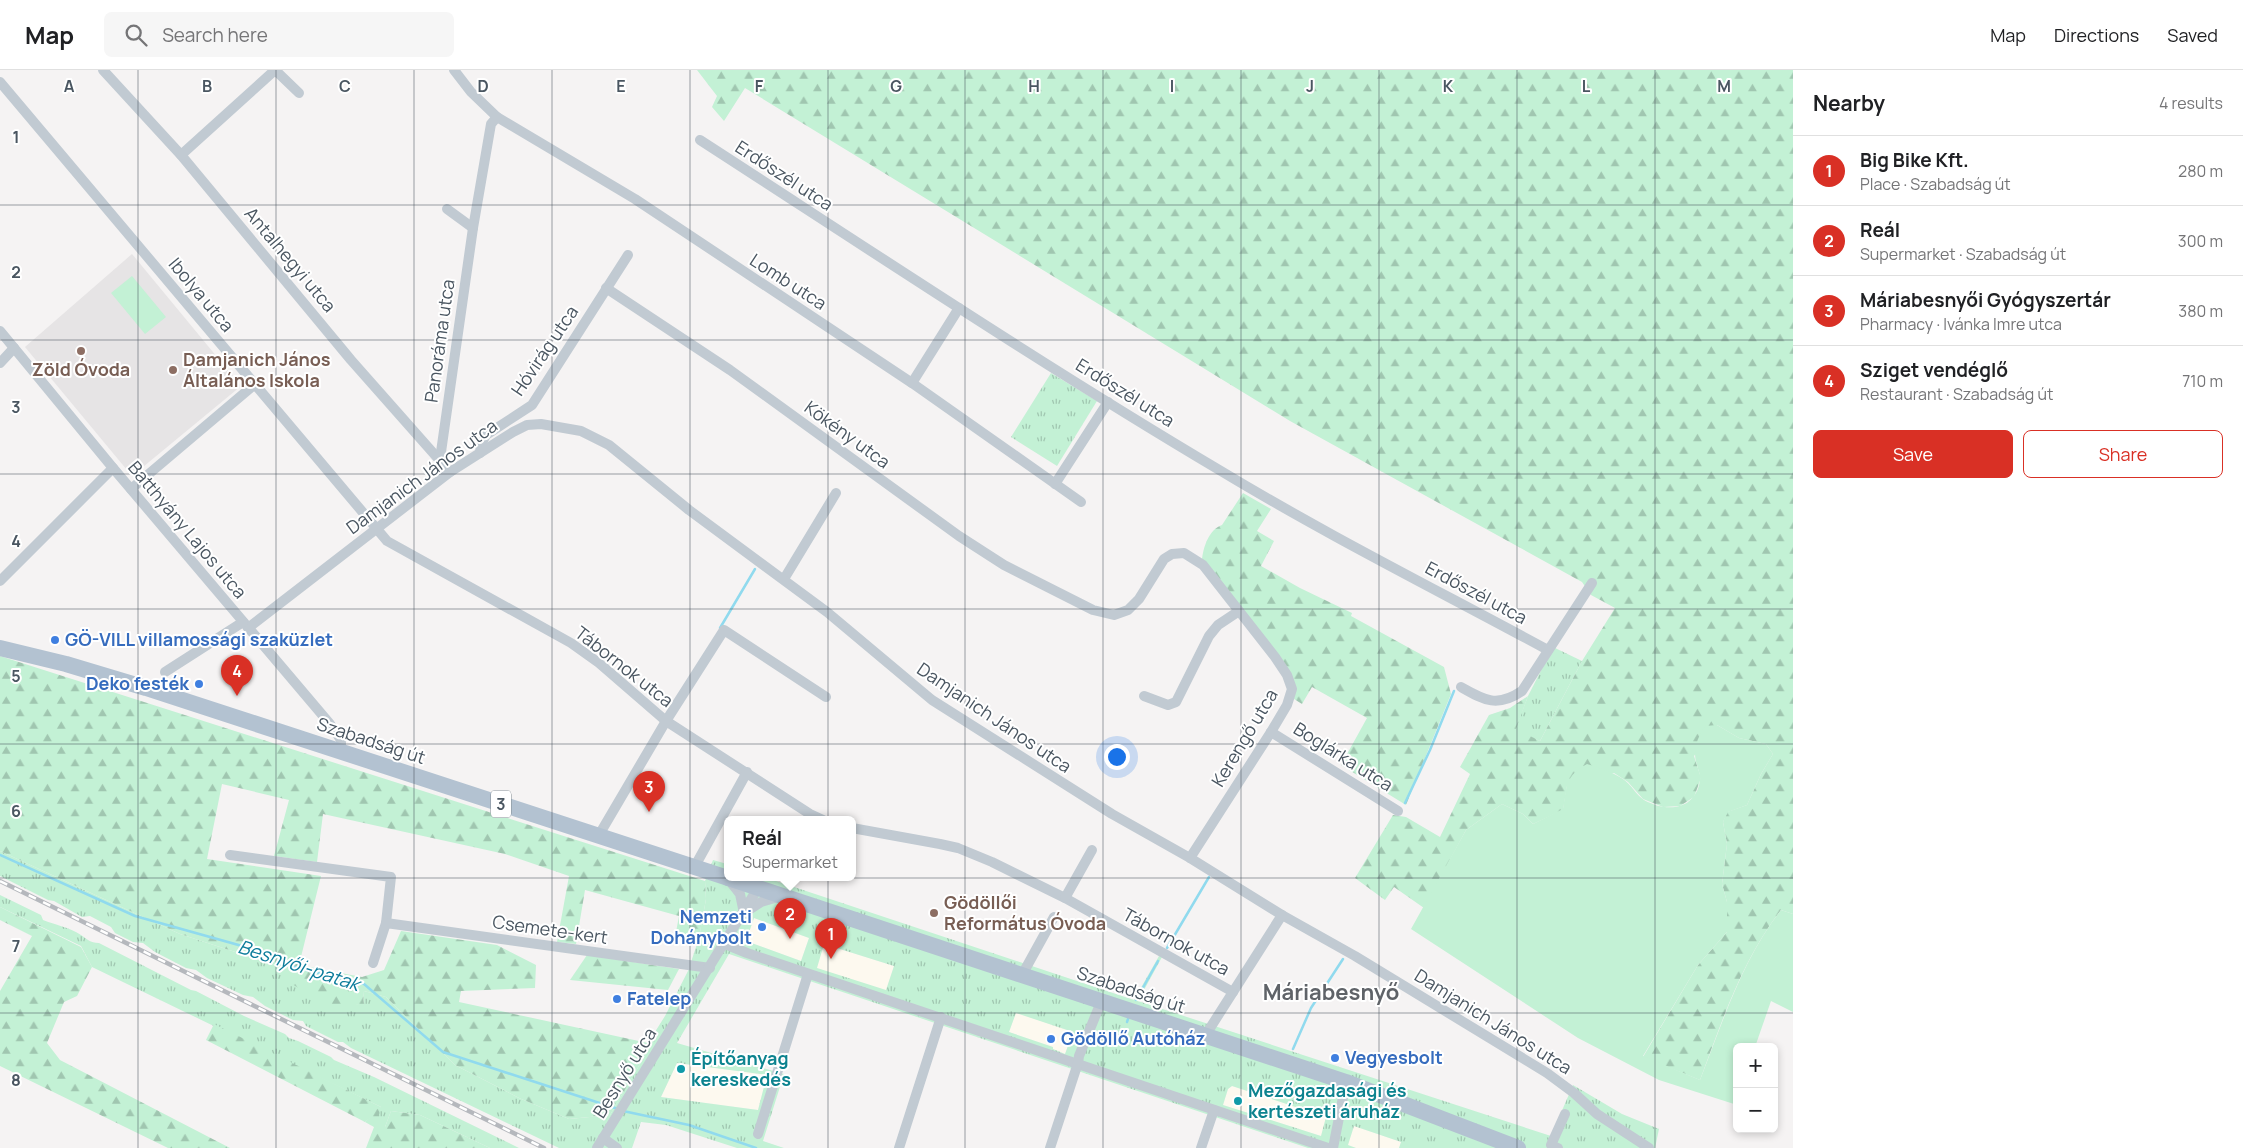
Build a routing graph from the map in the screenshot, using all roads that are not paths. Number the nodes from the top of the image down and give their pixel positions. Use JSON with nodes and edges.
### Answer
{"nodes":[{"id":1,"x":103,"y":70,"type":"edge"},
{"id":2,"x":275,"y":70,"type":"edge"},
{"id":3,"x":454,"y":70,"type":"edge"},
{"id":4,"x":0,"y":82,"type":"edge"},
{"id":5,"x":299,"y":94,"type":"dead end"},
{"id":6,"x":497,"y":117,"type":"junction"},
{"id":7,"x":700,"y":140,"type":"dead end"},
{"id":8,"x":181,"y":155,"type":"junction"},
{"id":9,"x":448,"y":209,"type":"dead end"},
{"id":10,"x":473,"y":228,"type":"junction"},
{"id":11,"x":628,"y":255,"type":"dead end"},
{"id":12,"x":606,"y":288,"type":"junction"},
{"id":13,"x":959,"y":308,"type":"junction"},
{"id":14,"x":0,"y":331,"type":"edge"},
{"id":15,"x":14,"y":348,"type":"junction"},
{"id":16,"x":0,"y":363,"type":"edge"},
{"id":17,"x":912,"y":383,"type":"junction"},
{"id":18,"x":255,"y":384,"type":"junction"},
{"id":19,"x":1108,"y":402,"type":"junction"},
{"id":20,"x":480,"y":452,"type":"junction"},
{"id":21,"x":440,"y":459,"type":"junction"},
{"id":22,"x":113,"y":468,"type":"junction"},
{"id":23,"x":450,"y":472,"type":"junction"},
{"id":24,"x":1055,"y":484,"type":"junction"},
{"id":25,"x":131,"y":488,"type":"junction"},
{"id":26,"x":836,"y":492,"type":"dead end"},
{"id":27,"x":1081,"y":502,"type":"dead end"},
{"id":28,"x":376,"y":530,"type":"junction"},
{"id":29,"x":784,"y":579,"type":"junction"},
{"id":30,"x":0,"y":580,"type":"edge"},
{"id":31,"x":1592,"y":583,"type":"dead end"},
{"id":32,"x":1073,"y":600,"type":"joint"},
{"id":33,"x":1239,"y":611,"type":"junction"},
{"id":34,"x":246,"y":625,"type":"junction"},
{"id":35,"x":0,"y":648,"type":"edge"},
{"id":36,"x":1548,"y":650,"type":"junction"},
{"id":37,"x":165,"y":672,"type":"dead end"},
{"id":38,"x":1461,"y":687,"type":"dead end"},
{"id":39,"x":1144,"y":696,"type":"dead end"},
{"id":40,"x":826,"y":698,"type":"dead end"},
{"id":41,"x":666,"y":721,"type":"junction"},
{"id":42,"x":1271,"y":732,"type":"junction"},
{"id":43,"x":341,"y":753,"type":"junction"},
{"id":44,"x":747,"y":772,"type":"junction"},
{"id":45,"x":1398,"y":811,"type":"dead end"},
{"id":46,"x":814,"y":816,"type":"edge"},
{"id":47,"x":856,"y":829,"type":"edge"},
{"id":48,"x":599,"y":835,"type":"junction"},
{"id":49,"x":1092,"y":850,"type":"dead end"},
{"id":50,"x":230,"y":855,"type":"dead end"},
{"id":51,"x":1190,"y":858,"type":"junction"},
{"id":52,"x":695,"y":866,"type":"junction"},
{"id":53,"x":724,"y":877,"type":"edge"},
{"id":54,"x":729,"y":881,"type":"edge"},
{"id":55,"x":736,"y":881,"type":"edge"},
{"id":56,"x":758,"y":888,"type":"junction"},
{"id":57,"x":782,"y":896,"type":"junction"},
{"id":58,"x":1065,"y":898,"type":"junction"},
{"id":59,"x":744,"y":913,"type":"junction"},
{"id":60,"x":1282,"y":915,"type":"junction"},
{"id":61,"x":1054,"y":917,"type":"dead end"},
{"id":62,"x":386,"y":923,"type":"junction"},
{"id":63,"x":725,"y":944,"type":"junction"},
{"id":64,"x":373,"y":963,"type":"dead end"},
{"id":65,"x":710,"y":968,"type":"junction"},
{"id":66,"x":808,"y":974,"type":"junction"},
{"id":67,"x":1022,"y":975,"type":"junction"},
{"id":68,"x":1233,"y":992,"type":"junction"},
{"id":69,"x":1101,"y":1002,"type":"junction"},
{"id":70,"x":942,"y":1017,"type":"junction"},
{"id":71,"x":1205,"y":1036,"type":"junction"},
{"id":72,"x":1078,"y":1063,"type":"junction"},
{"id":73,"x":1346,"y":1082,"type":"junction"},
{"id":74,"x":1214,"y":1110,"type":"junction"},
{"id":75,"x":1564,"y":1114,"type":"dead end"},
{"id":76,"x":758,"y":1134,"type":"dead end"},
{"id":77,"x":603,"y":1138,"type":"junction"},
{"id":78,"x":1554,"y":1146,"type":"edge"},
{"id":79,"x":597,"y":1148,"type":"edge"},
{"id":80,"x":617,"y":1148,"type":"edge"},
{"id":81,"x":899,"y":1148,"type":"edge"},
{"id":82,"x":1050,"y":1148,"type":"edge"},
{"id":83,"x":1201,"y":1148,"type":"edge"},
{"id":84,"x":1328,"y":1148,"type":"edge"},
{"id":85,"x":1333,"y":1148,"type":"edge"},
{"id":86,"x":1518,"y":1148,"type":"edge"},
{"id":87,"x":1649,"y":1148,"type":"edge"}],
"edges":[{"from":1,"to":8,"type":"street","name":"Antalhegyi utca"},
{"from":2,"to":5,"type":"street"},
{"from":2,"to":8,"type":"street"},
{"from":3,"to":6,"type":"street"},
{"from":4,"to":18,"type":"street","name":"Ibolya utca"},
{"from":6,"to":10,"type":"street","name":"Panoráma utca"},
{"from":6,"to":17,"type":"street","name":"Lomb utca"},
{"from":7,"to":13,"type":"street","name":"Erdőszél utca"},
{"from":8,"to":21,"type":"street","name":"Antalhegyi utca"},
{"from":9,"to":10,"type":"street"},
{"from":10,"to":21,"type":"street","name":"Panoráma utca"},
{"from":11,"to":12,"type":"street","name":"Hóvirág utca"},
{"from":12,"to":20,"type":"street","name":"Hóvirág utca"},
{"from":12,"to":32,"type":"street","name":"Kökény utca"},
{"from":13,"to":17,"type":"street"},
{"from":13,"to":19,"type":"street","name":"Erdőszél utca"},
{"from":14,"to":15,"type":"street","name":"Batthyány Lajos utca"},
{"from":15,"to":16,"type":"street"},
{"from":15,"to":22,"type":"street","name":"Batthyány Lajos utca"},
{"from":17,"to":24,"type":"street","name":"Lomb utca"},
{"from":18,"to":25,"type":"street"},
{"from":18,"to":28,"type":"street","name":"Ibolya utca"},
{"from":19,"to":24,"type":"street"},
{"from":19,"to":36,"type":"street","name":"Erdőszél utca"},
{"from":20,"to":23,"type":"street","name":"Damjanich János utca"},
{"from":20,"to":29,"type":"street","name":"Damjanich János utca"},
{"from":21,"to":23,"type":"street","name":"Antalhegyi utca"},
{"from":22,"to":25,"type":"street","name":"Batthyány Lajos utca"},
{"from":22,"to":30,"type":"street"},
{"from":23,"to":28,"type":"street","name":"Damjanich János utca"},
{"from":24,"to":27,"type":"street","name":"Lomb utca"},
{"from":25,"to":34,"type":"street","name":"Batthyány Lajos utca"},
{"from":26,"to":29,"type":"street"},
{"from":28,"to":34,"type":"street","name":"Damjanich János utca"},
{"from":28,"to":41,"type":"street","name":"Tábornok utca"},
{"from":29,"to":51,"type":"street","name":"Damjanich János utca"},
{"from":31,"to":36,"type":"street"},
{"from":32,"to":33,"type":"street","name":"Kerengő utca"},
{"from":33,"to":39,"type":"street"},
{"from":33,"to":42,"type":"street","name":"Kerengő utca"},
{"from":34,"to":37,"type":"street","name":"Damjanich János utca"},
{"from":34,"to":43,"type":"street","name":"Batthyány Lajos utca"},
{"from":35,"to":43,"type":"main road","name":"Szabadság út","number":"3"},
{"from":36,"to":38,"type":"street"},
{"from":40,"to":41,"type":"street"},
{"from":41,"to":44,"type":"street","name":"Tábornok utca"},
{"from":41,"to":48,"type":"street"},
{"from":42,"to":45,"type":"street","name":"Boglárka utca"},
{"from":42,"to":51,"type":"street","name":"Kerengő utca"},
{"from":43,"to":48,"type":"main road","name":"Szabadság út","number":"3"},
{"from":44,"to":46,"type":"street","name":"Tábornok utca"},
{"from":44,"to":52,"type":"street"},
{"from":47,"to":58,"type":"street","name":"Tábornok utca"},
{"from":48,"to":52,"type":"main road","name":"Szabadság út","number":"3"},
{"from":49,"to":58,"type":"street"},
{"from":50,"to":62,"type":"street"},
{"from":51,"to":60,"type":"street","name":"Damjanich János utca"},
{"from":52,"to":53,"type":"main road","name":"Szabadság út","number":"3"},
{"from":54,"to":59,"type":"street"},
{"from":55,"to":56,"type":"main road","name":"Szabadság út","number":"3"},
{"from":56,"to":57,"type":"main road","name":"Szabadság út","number":"3"},
{"from":56,"to":59,"type":"street","name":"Besnyő utca"},
{"from":57,"to":59,"type":"street"},
{"from":57,"to":67,"type":"main road","name":"Szabadság út","number":"3"},
{"from":58,"to":68,"type":"street","name":"Tábornok utca"},
{"from":59,"to":63,"type":"street","name":"Besnyő utca"},
{"from":60,"to":68,"type":"street"},
{"from":60,"to":87,"type":"street","name":"Damjanich János utca"},
{"from":61,"to":67,"type":"street"},
{"from":62,"to":64,"type":"street"},
{"from":62,"to":65,"type":"street","name":"Csemete-kert"},
{"from":63,"to":65,"type":"street","name":"Besnyő utca"},
{"from":63,"to":66,"type":"street"},
{"from":65,"to":77,"type":"street","name":"Besnyő utca"},
{"from":66,"to":70,"type":"street"},
{"from":66,"to":76,"type":"street"},
{"from":67,"to":69,"type":"main road","name":"Szabadság út","number":"3"},
{"from":68,"to":71,"type":"street"},
{"from":69,"to":71,"type":"main road","name":"Szabadság út","number":"3"},
{"from":69,"to":72,"type":"street"},
{"from":70,"to":72,"type":"street"},
{"from":70,"to":81,"type":"street"},
{"from":71,"to":73,"type":"main road","name":"Szabadság út","number":"3"},
{"from":72,"to":74,"type":"street"},
{"from":72,"to":82,"type":"street"},
{"from":73,"to":85,"type":"street"},
{"from":73,"to":86,"type":"main road","name":"Szabadság út","number":"3"},
{"from":74,"to":83,"type":"street"},
{"from":74,"to":84,"type":"street"},
{"from":75,"to":78,"type":"street"},
{"from":77,"to":79,"type":"street","name":"Besnyő utca"},
{"from":77,"to":80,"type":"street"}]}
